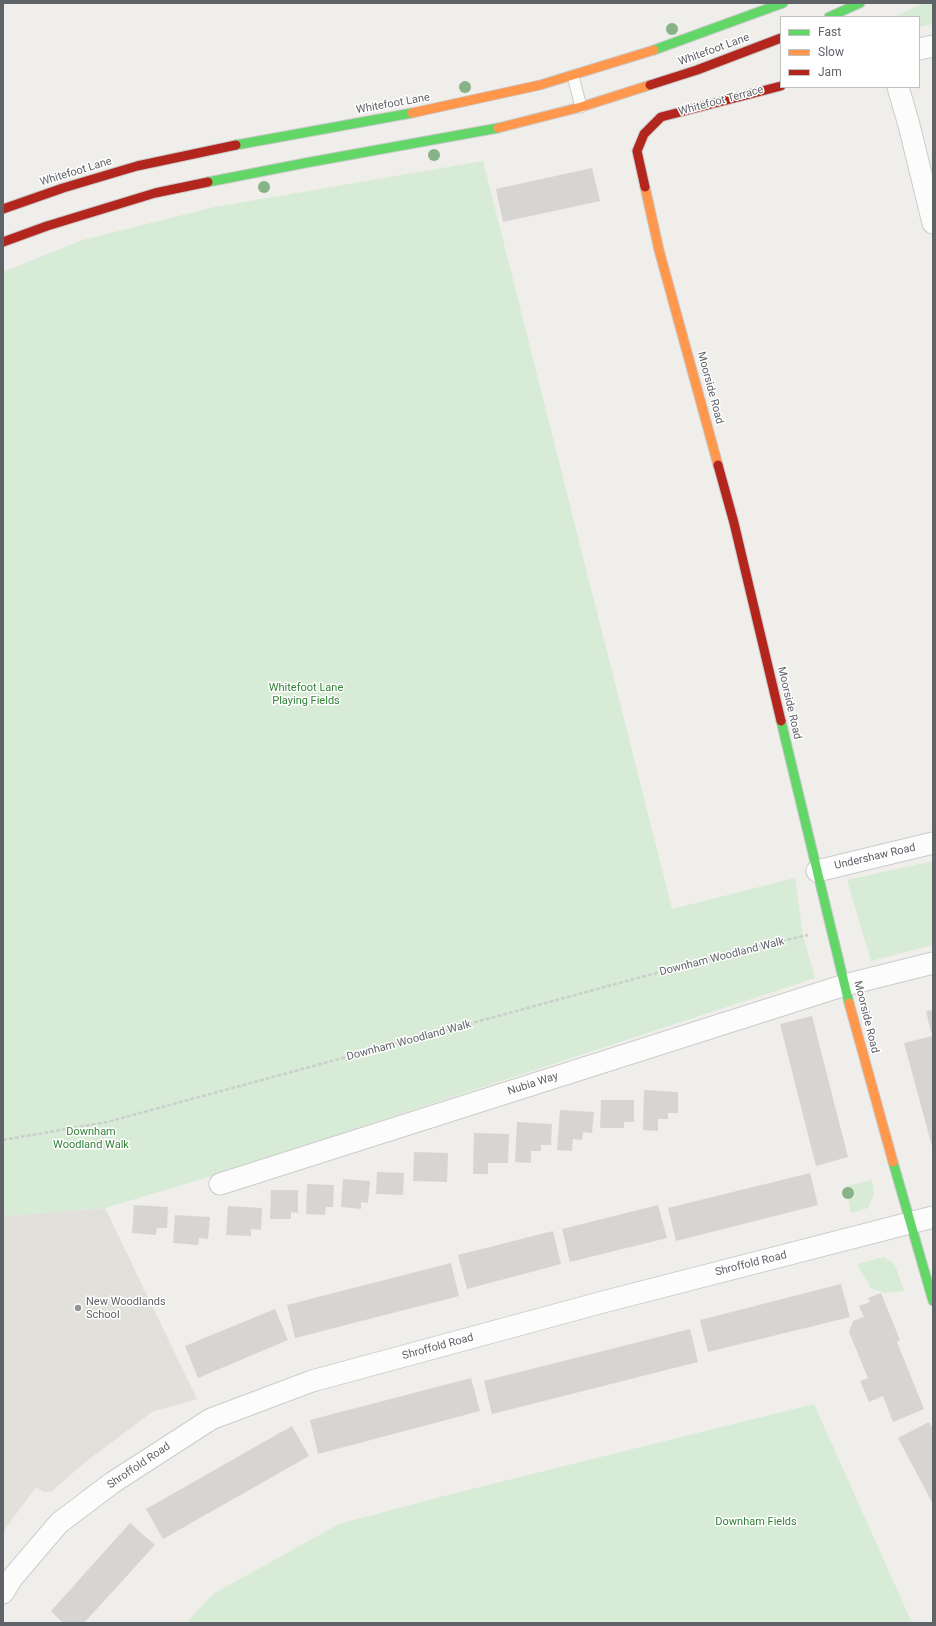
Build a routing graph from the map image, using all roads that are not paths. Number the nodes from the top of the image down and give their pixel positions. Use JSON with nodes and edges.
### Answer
{"nodes":[{"id":1,"x":783,"y":3,"type":"edge"},
{"id":2,"x":860,"y":3,"type":"edge"},
{"id":3,"x":831,"y":16,"type":"edge"},
{"id":4,"x":780,"y":38,"type":"edge"},
{"id":5,"x":933,"y":46,"type":"edge"},
{"id":6,"x":920,"y":49,"type":"edge"},
{"id":7,"x":573,"y":76,"type":"junction"},
{"id":8,"x":780,"y":86,"type":"edge"},
{"id":9,"x":898,"y":88,"type":"edge"},
{"id":10,"x":581,"y":107,"type":"junction"},
{"id":11,"x":661,"y":117,"type":"joint"},
{"id":12,"x":3,"y":209,"type":"edge"},
{"id":13,"x":933,"y":223,"type":"edge"},
{"id":14,"x":3,"y":242,"type":"edge"},
{"id":15,"x":933,"y":843,"type":"edge"},
{"id":16,"x":817,"y":871,"type":"junction"},
{"id":17,"x":933,"y":963,"type":"edge"},
{"id":18,"x":845,"y":985,"type":"junction"},
{"id":19,"x":220,"y":1184,"type":"dead end"},
{"id":20,"x":933,"y":1217,"type":"edge"},
{"id":21,"x":910,"y":1223,"type":"junction"},
{"id":22,"x":933,"y":1301,"type":"edge"},
{"id":23,"x":3,"y":1593,"type":"edge"}],
"edges":[{"from":1,"to":7,"type":"street","name":"Whitefoot Lane"},
{"from":2,"to":3,"type":"street"},
{"from":4,"to":10,"type":"street","name":"Whitefoot Lane"},
{"from":5,"to":6,"type":"street"},
{"from":7,"to":10,"type":"lane"},
{"from":7,"to":12,"type":"street","name":"Whitefoot Lane"},
{"from":8,"to":11,"type":"street","name":"Whitefoot Terrace"},
{"from":9,"to":13,"type":"street"},
{"from":10,"to":14,"type":"street","name":"Whitefoot Lane"},
{"from":11,"to":16,"type":"street","name":"Moorside Road"},
{"from":15,"to":16,"type":"street","name":"Undershaw Road"},
{"from":16,"to":18,"type":"street","name":"Moorside Road"},
{"from":17,"to":18,"type":"street","name":"Nubia Way"},
{"from":18,"to":19,"type":"street","name":"Nubia Way"},
{"from":18,"to":21,"type":"street","name":"Moorside Road"},
{"from":20,"to":21,"type":"street","name":"Shroffold Road"},
{"from":21,"to":22,"type":"street","name":"Moorside Road"},
{"from":21,"to":23,"type":"street","name":"Shroffold Road"}]}
